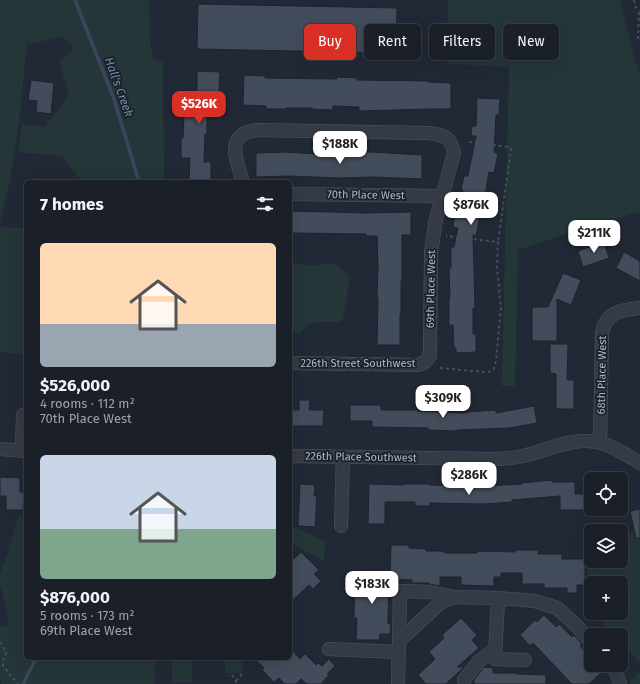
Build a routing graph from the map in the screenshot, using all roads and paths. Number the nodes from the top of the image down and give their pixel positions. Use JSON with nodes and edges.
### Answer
{"nodes":[{"id":1,"x":634,"y":0,"type":"edge"},
{"id":2,"x":639,"y":12,"type":"edge"},
{"id":3,"x":638,"y":39,"type":"dead end"},
{"id":4,"x":469,"y":142,"type":"dead end"},
{"id":5,"x":242,"y":180,"type":"edge"},
{"id":6,"x":292,"y":194,"type":"edge"},
{"id":7,"x":442,"y":196,"type":"junction"},
{"id":8,"x":446,"y":236,"type":"dead end"},
{"id":9,"x":498,"y":242,"type":"junction"},
{"id":10,"x":640,"y":308,"type":"edge"},
{"id":11,"x":425,"y":362,"type":"joint"},
{"id":12,"x":292,"y":363,"type":"edge"},
{"id":13,"x":440,"y":368,"type":"dead end"},
{"id":14,"x":23,"y":415,"type":"dead end"},
{"id":15,"x":600,"y":443,"type":"junction"},
{"id":16,"x":0,"y":449,"type":"edge"},
{"id":17,"x":24,"y":451,"type":"edge"},
{"id":18,"x":292,"y":456,"type":"edge"},
{"id":19,"x":343,"y":457,"type":"junction"},
{"id":20,"x":640,"y":463,"type":"edge"},
{"id":21,"x":341,"y":526,"type":"dead end"},
{"id":22,"x":454,"y":597,"type":"junction"},
{"id":23,"x":498,"y":598,"type":"junction"},
{"id":24,"x":584,"y":634,"type":"edge"},
{"id":25,"x":0,"y":642,"type":"edge"},
{"id":26,"x":399,"y":646,"type":"junction"},
{"id":27,"x":328,"y":649,"type":"dead end"},
{"id":28,"x":495,"y":649,"type":"junction"},
{"id":29,"x":525,"y":660,"type":"dead end"},
{"id":30,"x":616,"y":672,"type":"edge"},
{"id":31,"x":242,"y":674,"type":"dead end"},
{"id":32,"x":232,"y":675,"type":"dead end"},
{"id":33,"x":464,"y":680,"type":"dead end"},
{"id":34,"x":236,"y":681,"type":"junction"},
{"id":35,"x":18,"y":684,"type":"edge"},
{"id":36,"x":236,"y":684,"type":"edge"},
{"id":37,"x":398,"y":684,"type":"edge"},
{"id":38,"x":620,"y":684,"type":"edge"}],
"edges":[{"from":1,"to":2,"type":"path"},
{"from":2,"to":3,"type":"path"},
{"from":4,"to":9,"type":"path"},
{"from":5,"to":7,"type":"street","name":"69th Place West"},
{"from":6,"to":7,"type":"street","name":"70th Place West"},
{"from":7,"to":11,"type":"street","name":"69th Place West"},
{"from":8,"to":9,"type":"path"},
{"from":9,"to":13,"type":"path"},
{"from":10,"to":15,"type":"street","name":"68th Place West"},
{"from":11,"to":12,"type":"street","name":"226th Street Southwest"},
{"from":14,"to":17,"type":"street"},
{"from":15,"to":19,"type":"street","name":"226th Place Southwest"},
{"from":15,"to":20,"type":"street","name":"226th Place Southwest"},
{"from":16,"to":17,"type":"street"},
{"from":18,"to":19,"type":"street","name":"226th Place Southwest"},
{"from":19,"to":21,"type":"street"},
{"from":22,"to":23,"type":"street"},
{"from":22,"to":26,"type":"street"},
{"from":22,"to":26,"type":"street"},
{"from":23,"to":24,"type":"street"},
{"from":23,"to":28,"type":"street"},
{"from":25,"to":35,"type":"path"},
{"from":26,"to":27,"type":"street"},
{"from":26,"to":37,"type":"street"},
{"from":28,"to":29,"type":"street"},
{"from":28,"to":33,"type":"street"},
{"from":30,"to":38,"type":"street"},
{"from":31,"to":34,"type":"path"},
{"from":32,"to":34,"type":"path"},
{"from":34,"to":36,"type":"path"}]}
